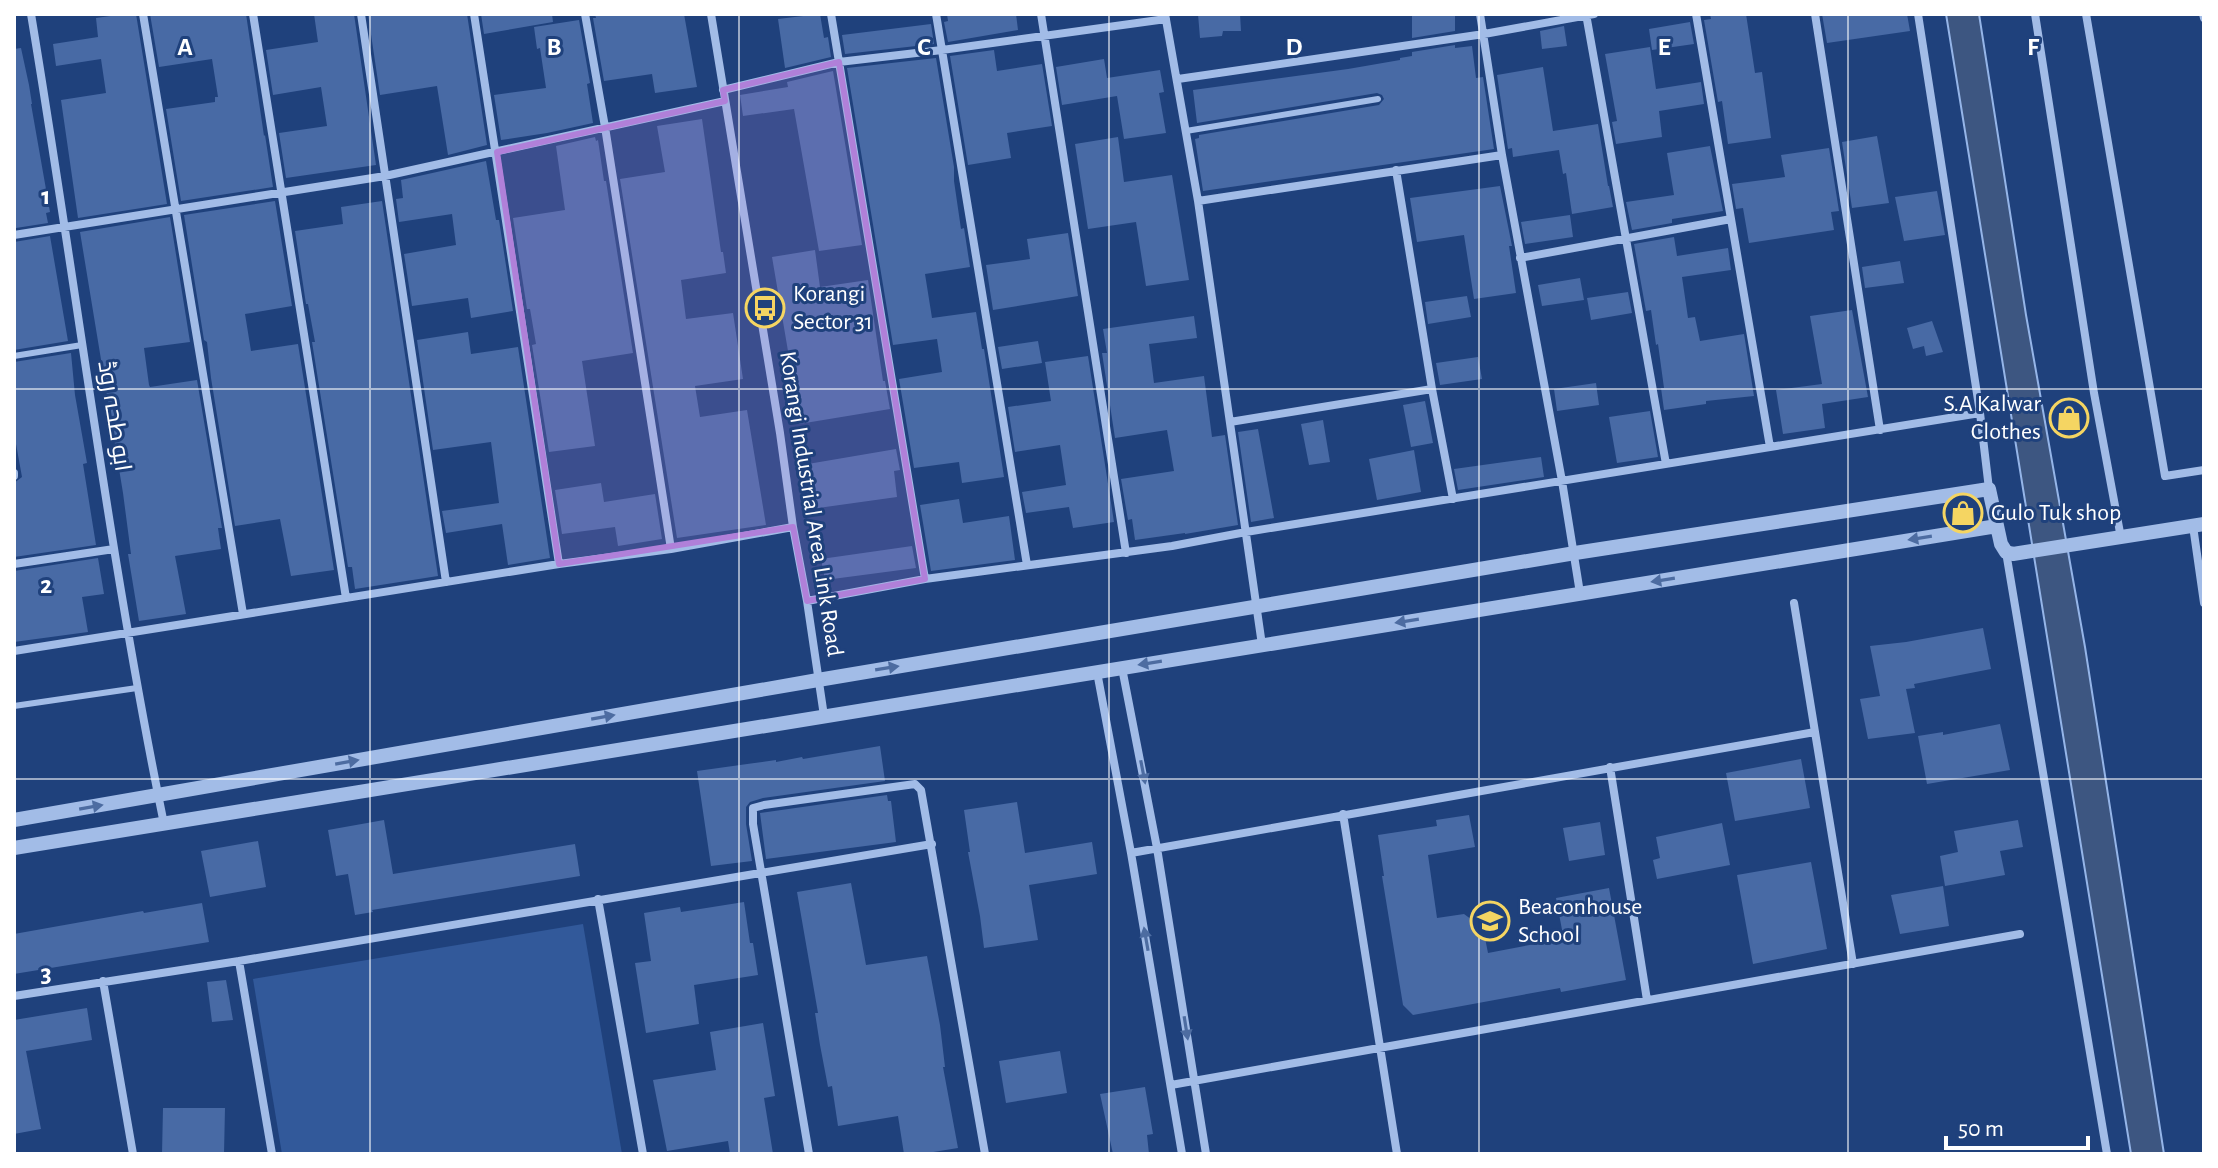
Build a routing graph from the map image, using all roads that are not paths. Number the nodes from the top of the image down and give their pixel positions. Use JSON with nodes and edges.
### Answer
{"nodes":[{"id":1,"x":31,"y":14,"type":"edge"},
{"id":2,"x":143,"y":14,"type":"edge"},
{"id":3,"x":253,"y":14,"type":"edge"},
{"id":4,"x":361,"y":14,"type":"edge"},
{"id":5,"x":474,"y":14,"type":"edge"},
{"id":6,"x":585,"y":14,"type":"edge"},
{"id":7,"x":711,"y":14,"type":"edge"},
{"id":8,"x":831,"y":14,"type":"edge"},
{"id":9,"x":936,"y":14,"type":"edge"},
{"id":10,"x":1041,"y":14,"type":"edge"},
{"id":11,"x":1480,"y":14,"type":"edge"},
{"id":12,"x":1696,"y":14,"type":"edge"},
{"id":13,"x":1815,"y":14,"type":"edge"},
{"id":14,"x":1918,"y":14,"type":"edge"},
{"id":15,"x":2035,"y":14,"type":"edge"},
{"id":16,"x":2086,"y":14,"type":"edge"},
{"id":17,"x":1589,"y":15,"type":"edge"},
{"id":18,"x":1166,"y":16,"type":"edge"},
{"id":19,"x":1484,"y":34,"type":"junction"},
{"id":20,"x":1045,"y":35,"type":"junction"},
{"id":21,"x":942,"y":50,"type":"junction"},
{"id":22,"x":839,"y":62,"type":"junction"},
{"id":23,"x":1178,"y":79,"type":"junction"},
{"id":24,"x":723,"y":90,"type":"junction"},
{"id":25,"x":1378,"y":99,"type":"dead end"},
{"id":26,"x":725,"y":101,"type":"junction"},
{"id":27,"x":605,"y":127,"type":"junction"},
{"id":28,"x":1186,"y":131,"type":"junction"},
{"id":29,"x":497,"y":152,"type":"junction"},
{"id":30,"x":1502,"y":155,"type":"junction"},
{"id":31,"x":1396,"y":170,"type":"junction"},
{"id":32,"x":385,"y":176,"type":"junction"},
{"id":33,"x":281,"y":194,"type":"junction"},
{"id":34,"x":1198,"y":201,"type":"junction"},
{"id":35,"x":175,"y":211,"type":"junction"},
{"id":36,"x":1731,"y":219,"type":"junction"},
{"id":37,"x":66,"y":226,"type":"junction"},
{"id":38,"x":14,"y":235,"type":"edge"},
{"id":39,"x":1626,"y":239,"type":"junction"},
{"id":40,"x":1520,"y":258,"type":"junction"},
{"id":41,"x":82,"y":345,"type":"junction"},
{"id":42,"x":14,"y":356,"type":"edge"},
{"id":43,"x":1432,"y":389,"type":"junction"},
{"id":44,"x":1980,"y":413,"type":"junction"},
{"id":45,"x":1230,"y":422,"type":"junction"},
{"id":46,"x":1880,"y":430,"type":"junction"},
{"id":47,"x":1770,"y":447,"type":"junction"},
{"id":48,"x":1666,"y":464,"type":"junction"},
{"id":49,"x":2204,"y":470,"type":"edge"},
{"id":50,"x":1562,"y":481,"type":"junction"},
{"id":51,"x":1989,"y":489,"type":"junction"},
{"id":52,"x":1453,"y":499,"type":"junction"},
{"id":53,"x":2198,"y":525,"type":"edge"},
{"id":54,"x":1997,"y":526,"type":"junction"},
{"id":55,"x":793,"y":527,"type":"junction"},
{"id":56,"x":1246,"y":532,"type":"junction"},
{"id":57,"x":2121,"y":538,"type":"junction"},
{"id":58,"x":114,"y":549,"type":"junction"},
{"id":59,"x":671,"y":549,"type":"junction"},
{"id":60,"x":2006,"y":552,"type":"junction"},
{"id":61,"x":1126,"y":553,"type":"junction"},
{"id":62,"x":1575,"y":553,"type":"junction"},
{"id":63,"x":14,"y":564,"type":"edge"},
{"id":64,"x":559,"y":564,"type":"junction"},
{"id":65,"x":1027,"y":565,"type":"junction"},
{"id":66,"x":925,"y":579,"type":"junction"},
{"id":67,"x":446,"y":582,"type":"junction"},
{"id":68,"x":1580,"y":593,"type":"junction"},
{"id":69,"x":2204,"y":596,"type":"edge"},
{"id":70,"x":346,"y":598,"type":"junction"},
{"id":71,"x":807,"y":601,"type":"junction"},
{"id":72,"x":1794,"y":603,"type":"dead end"},
{"id":73,"x":2204,"y":603,"type":"edge"},
{"id":74,"x":1257,"y":607,"type":"junction"},
{"id":75,"x":243,"y":614,"type":"junction"},
{"id":76,"x":127,"y":633,"type":"junction"},
{"id":77,"x":1262,"y":645,"type":"junction"},
{"id":78,"x":14,"y":651,"type":"edge"},
{"id":79,"x":1122,"y":668,"type":"junction"},
{"id":80,"x":1097,"y":672,"type":"junction"},
{"id":81,"x":818,"y":680,"type":"junction"},
{"id":82,"x":137,"y":688,"type":"junction"},
{"id":83,"x":14,"y":706,"type":"edge"},
{"id":84,"x":824,"y":716,"type":"junction"},
{"id":85,"x":1815,"y":732,"type":"junction"},
{"id":86,"x":1610,"y":767,"type":"junction"},
{"id":87,"x":158,"y":795,"type":"junction"},
{"id":88,"x":1343,"y":814,"type":"junction"},
{"id":89,"x":14,"y":820,"type":"edge"},
{"id":90,"x":164,"y":824,"type":"junction"},
{"id":91,"x":932,"y":844,"type":"junction"},
{"id":92,"x":14,"y":848,"type":"edge"},
{"id":93,"x":1157,"y":848,"type":"junction"},
{"id":94,"x":1131,"y":853,"type":"junction"},
{"id":95,"x":761,"y":872,"type":"junction"},
{"id":96,"x":598,"y":899,"type":"junction"},
{"id":97,"x":2020,"y":934,"type":"dead end"},
{"id":98,"x":239,"y":961,"type":"junction"},
{"id":99,"x":1853,"y":964,"type":"junction"},
{"id":100,"x":103,"y":981,"type":"junction"},
{"id":101,"x":14,"y":996,"type":"edge"},
{"id":102,"x":1647,"y":1000,"type":"junction"},
{"id":103,"x":1379,"y":1048,"type":"junction"},
{"id":104,"x":1195,"y":1081,"type":"junction"},
{"id":105,"x":1171,"y":1085,"type":"junction"},
{"id":106,"x":133,"y":1154,"type":"edge"},
{"id":107,"x":272,"y":1154,"type":"edge"},
{"id":108,"x":643,"y":1154,"type":"edge"},
{"id":109,"x":809,"y":1154,"type":"edge"},
{"id":110,"x":985,"y":1154,"type":"edge"},
{"id":111,"x":1182,"y":1154,"type":"edge"},
{"id":112,"x":1206,"y":1154,"type":"edge"},
{"id":113,"x":1397,"y":1154,"type":"edge"},
{"id":114,"x":2107,"y":1154,"type":"edge"}],
"edges":[{"from":1,"to":37,"type":"street","name":"ابو طحہ روڈ"},
{"from":2,"to":35,"type":"street"},
{"from":3,"to":33,"type":"street"},
{"from":4,"to":32,"type":"street"},
{"from":5,"to":29,"type":"street"},
{"from":6,"to":27,"type":"street"},
{"from":7,"to":24,"type":"street","name":"Korangi Industrial Area Link Road"},
{"from":8,"to":22,"type":"street"},
{"from":9,"to":21,"type":"street"},
{"from":10,"to":20,"type":"street"},
{"from":11,"to":19,"type":"street"},
{"from":12,"to":36,"type":"street"},
{"from":13,"to":46,"type":"street"},
{"from":14,"to":44,"type":"street"},
{"from":15,"to":57,"type":"street"},
{"from":16,"to":49,"type":"street"},
{"from":17,"to":19,"type":"street"},
{"from":17,"to":39,"type":"street"},
{"from":18,"to":20,"type":"street"},
{"from":18,"to":23,"type":"street"},
{"from":19,"to":23,"type":"street"},
{"from":19,"to":30,"type":"street"},
{"from":20,"to":21,"type":"street"},
{"from":20,"to":61,"type":"street"},
{"from":21,"to":22,"type":"street"},
{"from":21,"to":65,"type":"street"},
{"from":22,"to":24,"type":"street"},
{"from":22,"to":66,"type":"street"},
{"from":23,"to":28,"type":"street"},
{"from":24,"to":26,"type":"street","name":"Korangi Industrial Area Link Road"},
{"from":25,"to":28,"type":"lane"},
{"from":26,"to":27,"type":"street"},
{"from":26,"to":55,"type":"street","name":"Korangi Industrial Area Link Road"},
{"from":27,"to":29,"type":"street"},
{"from":27,"to":59,"type":"street"},
{"from":28,"to":34,"type":"street"},
{"from":29,"to":32,"type":"street"},
{"from":29,"to":64,"type":"street"},
{"from":30,"to":31,"type":"street"},
{"from":30,"to":40,"type":"street"},
{"from":31,"to":34,"type":"street"},
{"from":31,"to":43,"type":"street"},
{"from":32,"to":33,"type":"street"},
{"from":32,"to":67,"type":"street"},
{"from":33,"to":35,"type":"street"},
{"from":33,"to":70,"type":"street"},
{"from":34,"to":45,"type":"street"},
{"from":35,"to":37,"type":"street"},
{"from":35,"to":75,"type":"street"},
{"from":36,"to":39,"type":"street"},
{"from":36,"to":47,"type":"street"},
{"from":37,"to":38,"type":"street"},
{"from":37,"to":41,"type":"street","name":"ابو طحہ روڈ"},
{"from":39,"to":40,"type":"street"},
{"from":39,"to":48,"type":"street"},
{"from":40,"to":50,"type":"street"},
{"from":41,"to":42,"type":"lane"},
{"from":41,"to":58,"type":"street","name":"ابو طحہ روڈ"},
{"from":43,"to":45,"type":"street"},
{"from":43,"to":52,"type":"street"},
{"from":44,"to":46,"type":"street"},
{"from":44,"to":51,"type":"street"},
{"from":45,"to":56,"type":"street"},
{"from":46,"to":47,"type":"street"},
{"from":47,"to":48,"type":"street"},
{"from":48,"to":50,"type":"street"},
{"from":50,"to":52,"type":"street"},
{"from":50,"to":62,"type":"street"},
{"from":51,"to":54,"type":"street"},
{"from":51,"to":62,"type":"street"},
{"from":52,"to":56,"type":"street"},
{"from":53,"to":57,"type":"street"},
{"from":53,"to":69,"type":"street"},
{"from":54,"to":60,"type":"street"},
{"from":54,"to":68,"type":"street","one_way":true},
{"from":55,"to":59,"type":"street"},
{"from":55,"to":71,"type":"street","name":"Korangi Industrial Area Link Road"},
{"from":56,"to":61,"type":"street"},
{"from":56,"to":74,"type":"street"},
{"from":57,"to":60,"type":"street"},
{"from":58,"to":63,"type":"street"},
{"from":58,"to":76,"type":"street","name":"ابو طحہ روڈ"},
{"from":59,"to":64,"type":"street"},
{"from":60,"to":114,"type":"street"},
{"from":61,"to":65,"type":"street"},
{"from":62,"to":68,"type":"street"},
{"from":62,"to":74,"type":"street"},
{"from":64,"to":67,"type":"street"},
{"from":65,"to":66,"type":"street"},
{"from":66,"to":71,"type":"street"},
{"from":67,"to":70,"type":"street"},
{"from":68,"to":77,"type":"street","one_way":true},
{"from":69,"to":73,"type":"street"},
{"from":70,"to":75,"type":"street"},
{"from":71,"to":81,"type":"street","name":"Korangi Industrial Area Link Road"},
{"from":72,"to":85,"type":"street"},
{"from":74,"to":77,"type":"street"},
{"from":81,"to":74,"type":"street","one_way":true},
{"from":75,"to":76,"type":"street"},
{"from":76,"to":78,"type":"street"},
{"from":76,"to":82,"type":"street","name":"ابو طحہ روڈ"},
{"from":77,"to":79,"type":"street","one_way":true},
{"from":79,"to":80,"type":"street"},
{"from":79,"to":93,"type":"street","one_way":true},
{"from":80,"to":84,"type":"street"},
{"from":80,"to":94,"type":"street"},
{"from":81,"to":84,"type":"street","name":"Korangi Industrial Area Link Road"},
{"from":87,"to":81,"type":"street","one_way":true},
{"from":82,"to":83,"type":"lane"},
{"from":82,"to":87,"type":"street","name":"ابو طحہ روڈ"},
{"from":84,"to":90,"type":"street"},
{"from":85,"to":86,"type":"street"},
{"from":85,"to":99,"type":"street"},
{"from":86,"to":88,"type":"street"},
{"from":86,"to":102,"type":"street"},
{"from":89,"to":87,"type":"street","one_way":true},
{"from":87,"to":90,"type":"street","name":"ابو طحہ روڈ"},
{"from":88,"to":93,"type":"street"},
{"from":88,"to":103,"type":"street"},
{"from":90,"to":92,"type":"street"},
{"from":91,"to":95,"type":"street"},
{"from":91,"to":95,"type":"street"},
{"from":91,"to":110,"type":"street"},
{"from":93,"to":94,"type":"street"},
{"from":93,"to":104,"type":"street","one_way":true},
{"from":105,"to":94,"type":"street","one_way":true},
{"from":95,"to":96,"type":"street"},
{"from":95,"to":109,"type":"street"},
{"from":96,"to":98,"type":"street"},
{"from":96,"to":108,"type":"street"},
{"from":97,"to":99,"type":"street"},
{"from":98,"to":100,"type":"street"},
{"from":98,"to":107,"type":"street"},
{"from":99,"to":102,"type":"street"},
{"from":100,"to":101,"type":"street"},
{"from":100,"to":106,"type":"street"},
{"from":102,"to":103,"type":"street"},
{"from":103,"to":104,"type":"street"},
{"from":103,"to":113,"type":"street"},
{"from":104,"to":105,"type":"street"},
{"from":104,"to":112,"type":"street"},
{"from":105,"to":111,"type":"street"}]}
